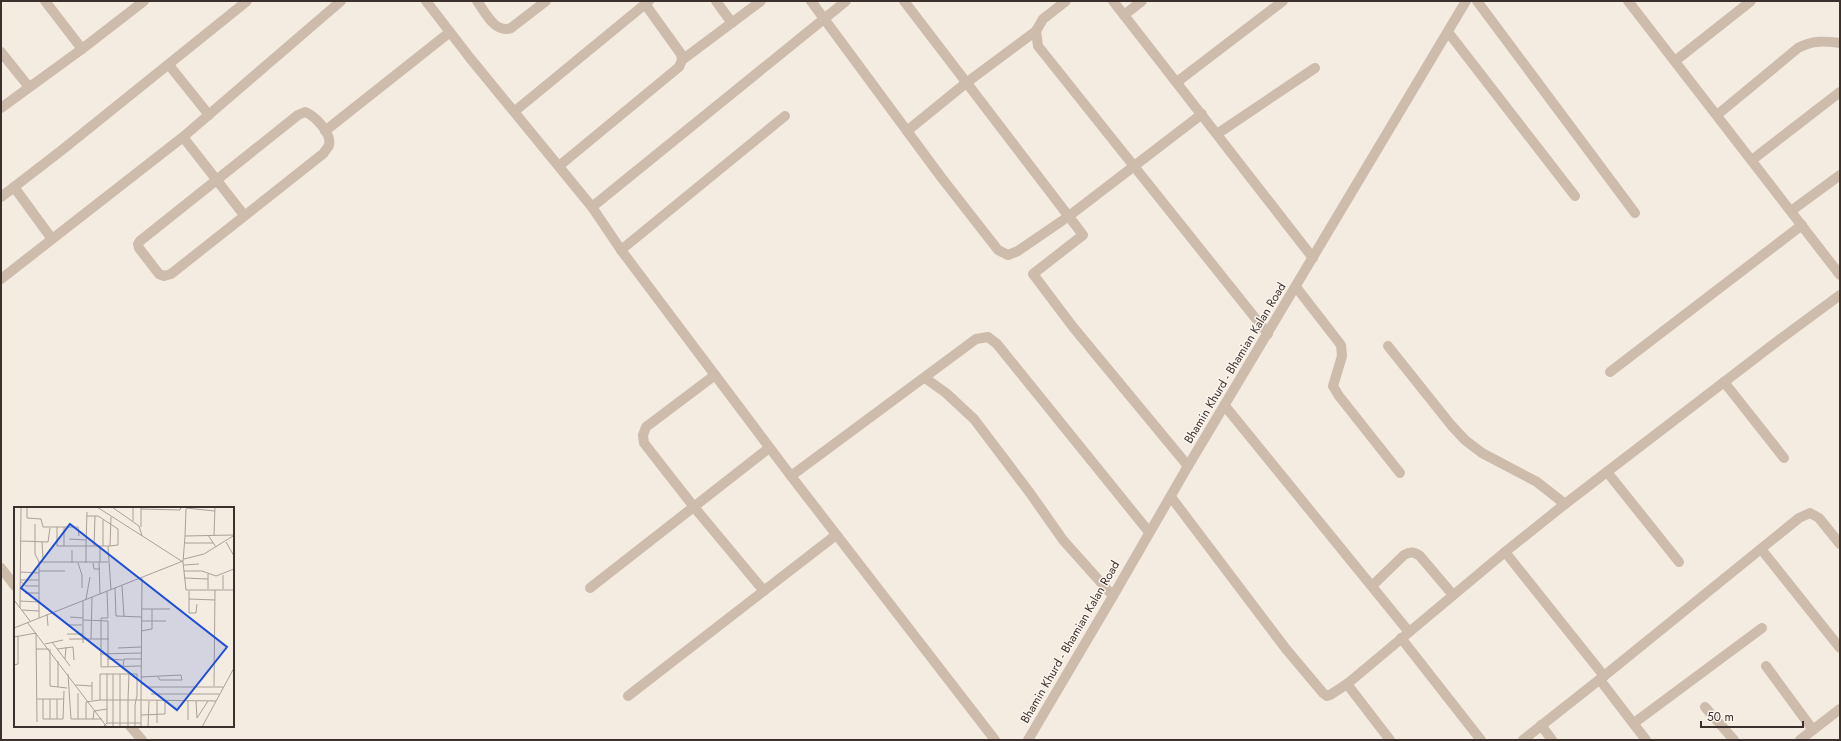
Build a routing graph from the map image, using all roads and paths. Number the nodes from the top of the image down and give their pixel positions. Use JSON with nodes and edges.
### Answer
{"nodes":[{"id":1,"x":46,"y":1,"type":"edge"},
{"id":2,"x":143,"y":1,"type":"edge"},
{"id":3,"x":247,"y":1,"type":"edge"},
{"id":4,"x":341,"y":1,"type":"edge"},
{"id":5,"x":426,"y":1,"type":"edge"},
{"id":6,"x":477,"y":1,"type":"edge"},
{"id":7,"x":546,"y":1,"type":"edge"},
{"id":8,"x":716,"y":1,"type":"edge"},
{"id":9,"x":761,"y":1,"type":"edge"},
{"id":10,"x":811,"y":1,"type":"edge"},
{"id":11,"x":846,"y":1,"type":"edge"},
{"id":12,"x":904,"y":1,"type":"edge"},
{"id":13,"x":1066,"y":1,"type":"edge"},
{"id":14,"x":1113,"y":1,"type":"edge"},
{"id":15,"x":1142,"y":1,"type":"edge"},
{"id":16,"x":1283,"y":1,"type":"edge"},
{"id":17,"x":1466,"y":1,"type":"edge"},
{"id":18,"x":1477,"y":1,"type":"edge"},
{"id":19,"x":1628,"y":1,"type":"edge"},
{"id":20,"x":1751,"y":1,"type":"edge"},
{"id":21,"x":647,"y":3,"type":"edge"},
{"id":22,"x":1124,"y":15,"type":"junction"},
{"id":23,"x":824,"y":19,"type":"junction"},
{"id":24,"x":732,"y":23,"type":"junction"},
{"id":25,"x":1036,"y":31,"type":"junction"},
{"id":26,"x":450,"y":32,"type":"junction"},
{"id":27,"x":1448,"y":32,"type":"junction"},
{"id":28,"x":1840,"y":43,"type":"edge"},
{"id":29,"x":82,"y":49,"type":"junction"},
{"id":30,"x":1,"y":52,"type":"edge"},
{"id":31,"x":682,"y":60,"type":"junction"},
{"id":32,"x":1675,"y":61,"type":"junction"},
{"id":33,"x":169,"y":65,"type":"junction"},
{"id":34,"x":1315,"y":68,"type":"dead end"},
{"id":35,"x":1177,"y":82,"type":"junction"},
{"id":36,"x":966,"y":83,"type":"junction"},
{"id":37,"x":29,"y":88,"type":"junction"},
{"id":38,"x":1840,"y":92,"type":"edge"},
{"id":39,"x":1,"y":108,"type":"edge"},
{"id":40,"x":515,"y":111,"type":"junction"},
{"id":41,"x":1202,"y":114,"type":"junction"},
{"id":42,"x":209,"y":115,"type":"junction"},
{"id":43,"x":1717,"y":115,"type":"junction"},
{"id":44,"x":785,"y":116,"type":"dead end"},
{"id":45,"x":325,"y":131,"type":"junction"},
{"id":46,"x":907,"y":131,"type":"junction"},
{"id":47,"x":1217,"y":134,"type":"junction"},
{"id":48,"x":183,"y":137,"type":"junction"},
{"id":49,"x":1752,"y":160,"type":"junction"},
{"id":50,"x":559,"y":166,"type":"junction"},
{"id":51,"x":1134,"y":166,"type":"junction"},
{"id":52,"x":1840,"y":175,"type":"edge"},
{"id":53,"x":216,"y":179,"type":"junction"},
{"id":54,"x":14,"y":187,"type":"junction"},
{"id":55,"x":1575,"y":196,"type":"dead end"},
{"id":56,"x":1,"y":197,"type":"edge"},
{"id":57,"x":592,"y":207,"type":"junction"},
{"id":58,"x":1791,"y":211,"type":"junction"},
{"id":59,"x":1635,"y":213,"type":"dead end"},
{"id":60,"x":244,"y":216,"type":"junction"},
{"id":61,"x":1069,"y":216,"type":"junction"},
{"id":62,"x":1802,"y":225,"type":"junction"},
{"id":63,"x":52,"y":239,"type":"junction"},
{"id":64,"x":621,"y":250,"type":"junction"},
{"id":65,"x":1313,"y":258,"type":"junction"},
{"id":66,"x":1840,"y":275,"type":"edge"},
{"id":67,"x":1,"y":279,"type":"edge"},
{"id":68,"x":1296,"y":287,"type":"junction"},
{"id":69,"x":1840,"y":295,"type":"edge"},
{"id":70,"x":1268,"y":334,"type":"junction"},
{"id":71,"x":1388,"y":346,"type":"dead end"},
{"id":72,"x":1610,"y":372,"type":"dead end"},
{"id":73,"x":715,"y":375,"type":"junction"},
{"id":74,"x":925,"y":378,"type":"junction"},
{"id":75,"x":1724,"y":382,"type":"junction"},
{"id":76,"x":1225,"y":406,"type":"junction"},
{"id":77,"x":769,"y":448,"type":"junction"},
{"id":78,"x":1784,"y":458,"type":"dead end"},
{"id":79,"x":1188,"y":466,"type":"junction"},
{"id":80,"x":1607,"y":472,"type":"junction"},
{"id":81,"x":1400,"y":473,"type":"dead end"},
{"id":82,"x":791,"y":476,"type":"junction"},
{"id":83,"x":1171,"y":497,"type":"junction"},
{"id":84,"x":1565,"y":504,"type":"junction"},
{"id":85,"x":694,"y":507,"type":"junction"},
{"id":86,"x":1149,"y":532,"type":"junction"},
{"id":87,"x":836,"y":535,"type":"junction"},
{"id":88,"x":1840,"y":544,"type":"edge"},
{"id":89,"x":1761,"y":549,"type":"junction"},
{"id":90,"x":1505,"y":552,"type":"junction"},
{"id":91,"x":1679,"y":562,"type":"dead end"},
{"id":92,"x":1,"y":568,"type":"edge"},
{"id":93,"x":14,"y":585,"type":"edge"},
{"id":94,"x":1372,"y":586,"type":"junction"},
{"id":95,"x":590,"y":588,"type":"dead end"},
{"id":96,"x":764,"y":591,"type":"junction"},
{"id":97,"x":1453,"y":595,"type":"junction"},
{"id":98,"x":1113,"y":596,"type":"junction"},
{"id":99,"x":1762,"y":628,"type":"dead end"},
{"id":100,"x":1405,"y":635,"type":"junction"},
{"id":101,"x":1840,"y":648,"type":"edge"},
{"id":102,"x":1766,"y":666,"type":"dead end"},
{"id":103,"x":1602,"y":678,"type":"junction"},
{"id":104,"x":1347,"y":684,"type":"junction"},
{"id":105,"x":628,"y":696,"type":"dead end"},
{"id":106,"x":1705,"y":707,"type":"dead end"},
{"id":107,"x":1840,"y":709,"type":"edge"},
{"id":108,"x":1634,"y":724,"type":"junction"},
{"id":109,"x":1541,"y":725,"type":"junction"},
{"id":110,"x":131,"y":727,"type":"edge"},
{"id":111,"x":1813,"y":730,"type":"junction"},
{"id":112,"x":142,"y":740,"type":"edge"},
{"id":113,"x":995,"y":740,"type":"edge"},
{"id":114,"x":1028,"y":740,"type":"edge"},
{"id":115,"x":1390,"y":740,"type":"edge"},
{"id":116,"x":1481,"y":740,"type":"edge"},
{"id":117,"x":1523,"y":740,"type":"edge"},
{"id":118,"x":1552,"y":740,"type":"edge"},
{"id":119,"x":1646,"y":740,"type":"edge"},
{"id":120,"x":1734,"y":740,"type":"edge"},
{"id":121,"x":1800,"y":740,"type":"edge"}],
"edges":[{"from":1,"to":29,"type":"street"},
{"from":2,"to":29,"type":"street"},
{"from":3,"to":33,"type":"street"},
{"from":4,"to":42,"type":"street"},
{"from":5,"to":26,"type":"street"},
{"from":6,"to":7,"type":"street"},
{"from":8,"to":24,"type":"street"},
{"from":9,"to":24,"type":"street"},
{"from":10,"to":23,"type":"street"},
{"from":11,"to":23,"type":"street"},
{"from":12,"to":36,"type":"street"},
{"from":13,"to":25,"type":"street"},
{"from":14,"to":22,"type":"street"},
{"from":15,"to":22,"type":"street"},
{"from":16,"to":35,"type":"street"},
{"from":17,"to":27,"type":"street","name":"Bhamin Khurd - Bhamian Kalan Road"},
{"from":18,"to":59,"type":"street"},
{"from":19,"to":32,"type":"street"},
{"from":20,"to":32,"type":"street"},
{"from":21,"to":31,"type":"street"},
{"from":21,"to":40,"type":"street"},
{"from":22,"to":35,"type":"street"},
{"from":23,"to":46,"type":"street"},
{"from":23,"to":57,"type":"street"},
{"from":24,"to":31,"type":"street"},
{"from":25,"to":36,"type":"street"},
{"from":25,"to":51,"type":"street"},
{"from":26,"to":40,"type":"street"},
{"from":26,"to":45,"type":"street"},
{"from":27,"to":55,"type":"street"},
{"from":27,"to":65,"type":"street","name":"Bhamin Khurd - Bhamian Kalan Road"},
{"from":28,"to":43,"type":"street"},
{"from":29,"to":37,"type":"street"},
{"from":30,"to":37,"type":"street"},
{"from":31,"to":50,"type":"street"},
{"from":32,"to":43,"type":"street"},
{"from":33,"to":42,"type":"street"},
{"from":33,"to":54,"type":"street"},
{"from":34,"to":47,"type":"street"},
{"from":35,"to":41,"type":"street"},
{"from":36,"to":46,"type":"street"},
{"from":36,"to":61,"type":"street"},
{"from":37,"to":39,"type":"street"},
{"from":38,"to":49,"type":"street"},
{"from":40,"to":50,"type":"street"},
{"from":41,"to":47,"type":"street"},
{"from":41,"to":51,"type":"street"},
{"from":42,"to":48,"type":"street"},
{"from":43,"to":49,"type":"street"},
{"from":44,"to":64,"type":"street"},
{"from":45,"to":53,"type":"street"},
{"from":45,"to":60,"type":"street"},
{"from":46,"to":61,"type":"street"},
{"from":47,"to":65,"type":"street"},
{"from":48,"to":53,"type":"street"},
{"from":48,"to":63,"type":"street"},
{"from":49,"to":58,"type":"street"},
{"from":50,"to":57,"type":"street"},
{"from":51,"to":61,"type":"street"},
{"from":51,"to":70,"type":"street"},
{"from":52,"to":58,"type":"street"},
{"from":53,"to":60,"type":"street"},
{"from":53,"to":60,"type":"street"},
{"from":54,"to":56,"type":"street"},
{"from":54,"to":63,"type":"street"},
{"from":57,"to":64,"type":"street"},
{"from":58,"to":62,"type":"street"},
{"from":61,"to":79,"type":"street"},
{"from":62,"to":66,"type":"street"},
{"from":62,"to":72,"type":"street"},
{"from":63,"to":67,"type":"street"},
{"from":64,"to":73,"type":"street"},
{"from":65,"to":68,"type":"street","name":"Bhamin Khurd - Bhamian Kalan Road"},
{"from":68,"to":70,"type":"street","name":"Bhamin Khurd - Bhamian Kalan Road"},
{"from":68,"to":81,"type":"street"},
{"from":69,"to":75,"type":"street"},
{"from":70,"to":76,"type":"street","name":"Bhamin Khurd - Bhamian Kalan Road"},
{"from":71,"to":84,"type":"street"},
{"from":73,"to":77,"type":"street"},
{"from":73,"to":85,"type":"street"},
{"from":74,"to":82,"type":"street"},
{"from":74,"to":86,"type":"street"},
{"from":74,"to":98,"type":"street"},
{"from":75,"to":78,"type":"street"},
{"from":75,"to":80,"type":"street"},
{"from":76,"to":79,"type":"street","name":"Bhamin Khurd - Bhamian Kalan Road"},
{"from":76,"to":94,"type":"street"},
{"from":77,"to":82,"type":"street"},
{"from":77,"to":85,"type":"street"},
{"from":79,"to":83,"type":"street","name":"Bhamin Khurd - Bhamian Kalan Road"},
{"from":80,"to":84,"type":"street"},
{"from":80,"to":91,"type":"street"},
{"from":82,"to":87,"type":"street"},
{"from":83,"to":86,"type":"street","name":"Bhamin Khurd - Bhamian Kalan Road"},
{"from":83,"to":104,"type":"street"},
{"from":84,"to":90,"type":"street"},
{"from":85,"to":95,"type":"street"},
{"from":85,"to":96,"type":"street"},
{"from":86,"to":98,"type":"street","name":"Bhamin Khurd - Bhamian Kalan Road"},
{"from":87,"to":96,"type":"street"},
{"from":87,"to":113,"type":"street"},
{"from":88,"to":89,"type":"street"},
{"from":89,"to":101,"type":"street"},
{"from":89,"to":103,"type":"street"},
{"from":90,"to":97,"type":"street"},
{"from":90,"to":103,"type":"street"},
{"from":92,"to":93,"type":"street"},
{"from":94,"to":97,"type":"street"},
{"from":94,"to":100,"type":"street"},
{"from":96,"to":105,"type":"street"},
{"from":97,"to":100,"type":"street"},
{"from":98,"to":114,"type":"street","name":"Bhamin Khurd - Bhamian Kalan Road"},
{"from":99,"to":108,"type":"street"},
{"from":100,"to":104,"type":"street"},
{"from":100,"to":116,"type":"street"},
{"from":102,"to":111,"type":"street"},
{"from":103,"to":108,"type":"street"},
{"from":103,"to":109,"type":"street"},
{"from":104,"to":115,"type":"street"},
{"from":106,"to":120,"type":"street"},
{"from":107,"to":111,"type":"street"},
{"from":108,"to":119,"type":"street"},
{"from":109,"to":117,"type":"street"},
{"from":109,"to":118,"type":"street"},
{"from":110,"to":112,"type":"street"},
{"from":111,"to":121,"type":"street"}]}
